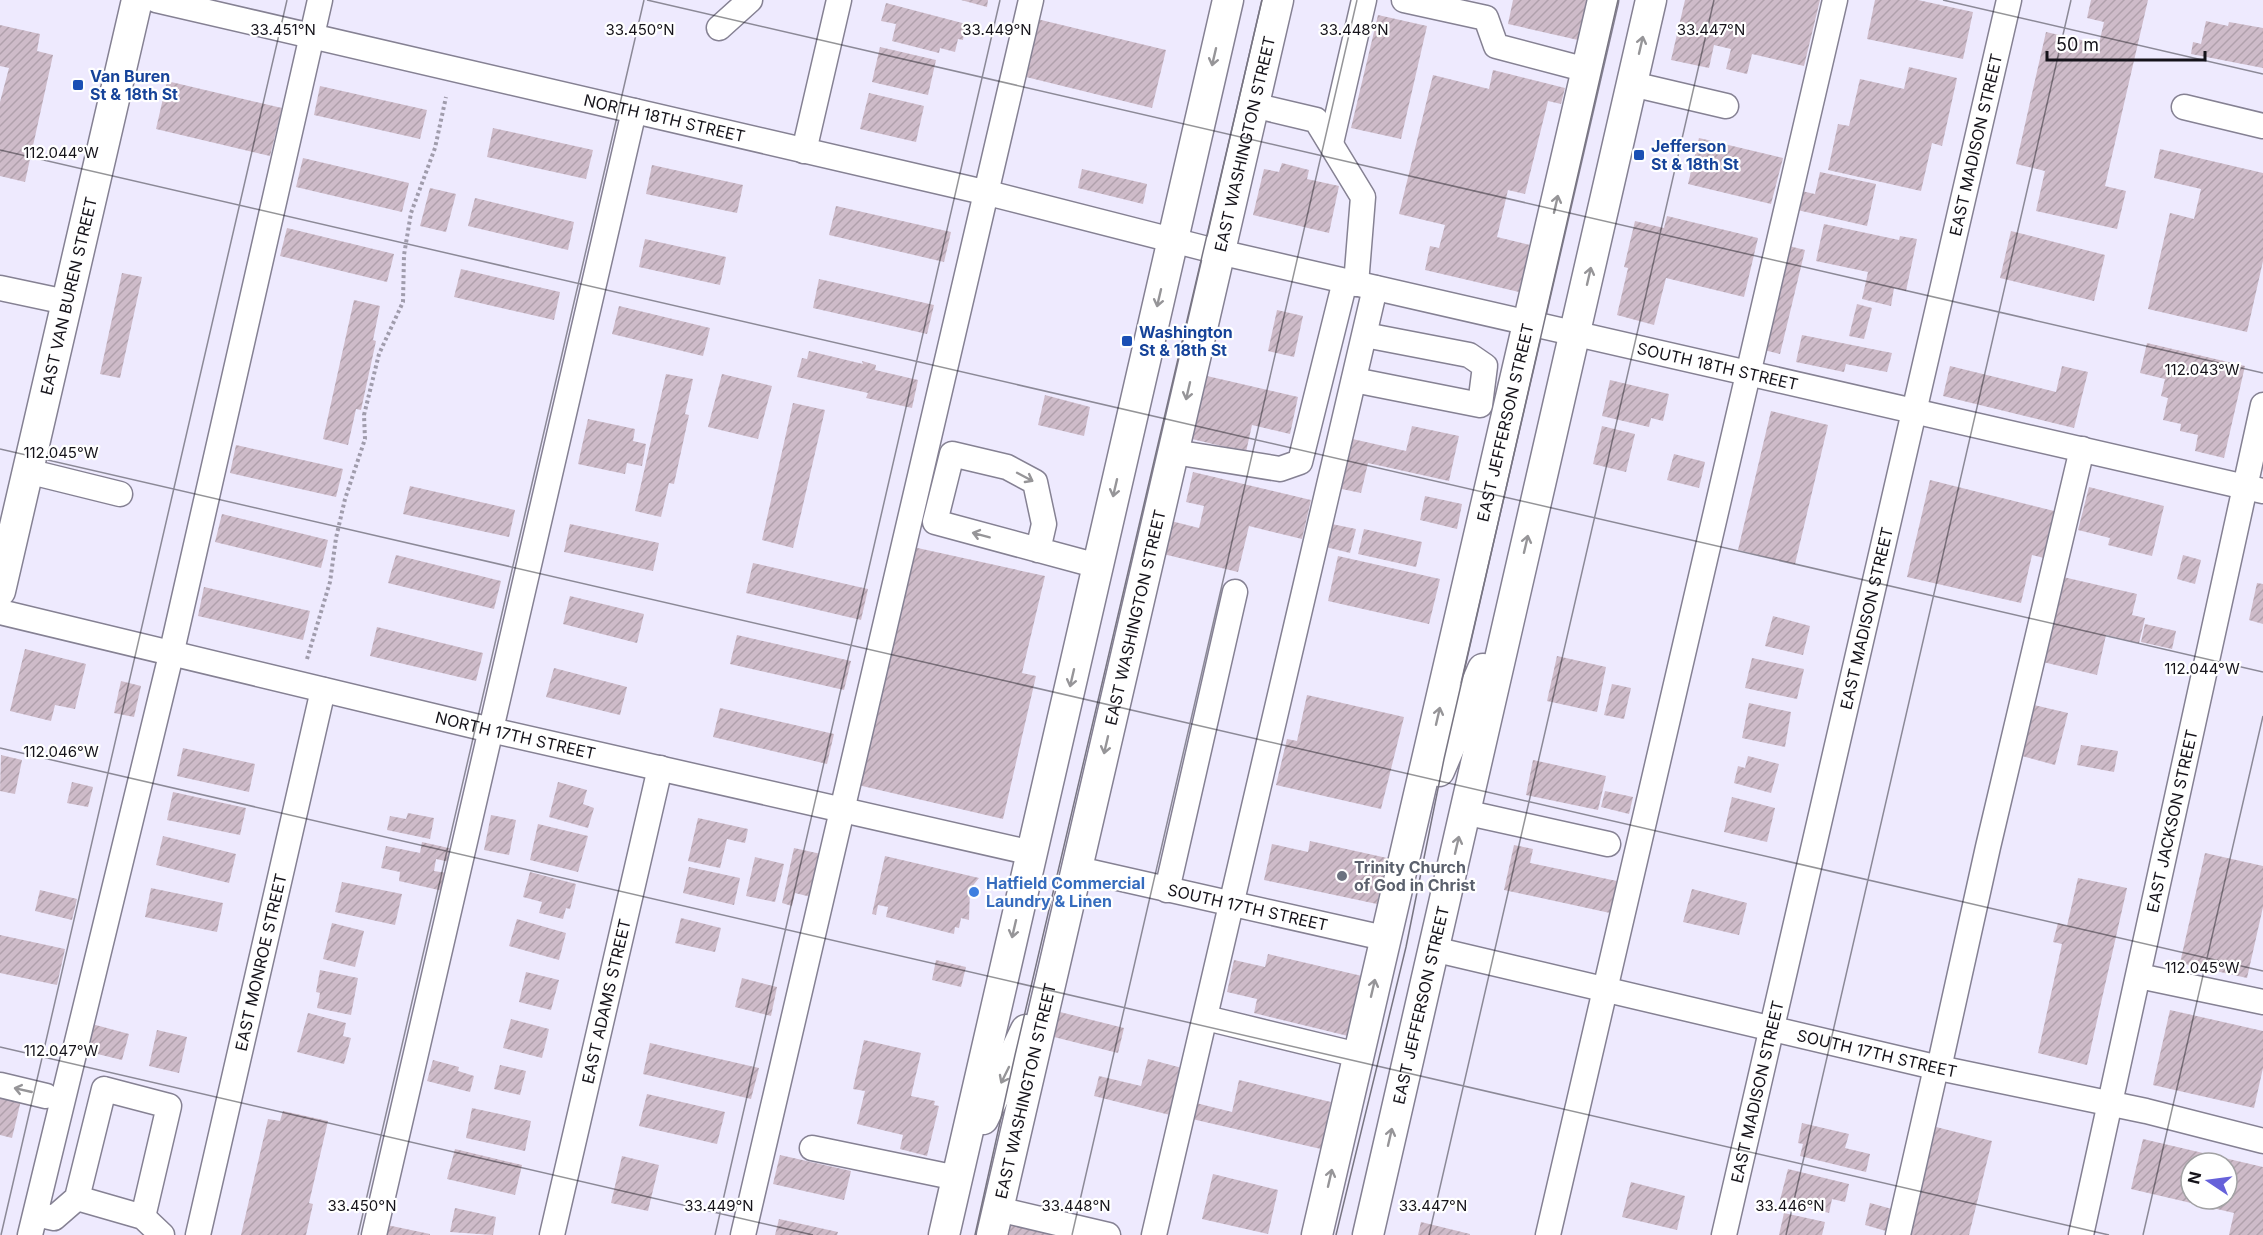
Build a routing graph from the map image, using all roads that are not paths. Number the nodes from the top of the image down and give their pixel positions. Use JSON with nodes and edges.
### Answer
{"nodes":[{"id":1,"x":137,"y":0,"type":"edge"},
{"id":2,"x":156,"y":0,"type":"edge"},
{"id":3,"x":320,"y":0,"type":"edge"},
{"id":4,"x":750,"y":0,"type":"edge"},
{"id":5,"x":839,"y":0,"type":"edge"},
{"id":6,"x":1031,"y":0,"type":"edge"},
{"id":7,"x":1228,"y":0,"type":"edge"},
{"id":8,"x":1278,"y":0,"type":"edge"},
{"id":9,"x":1364,"y":0,"type":"edge"},
{"id":10,"x":1404,"y":0,"type":"edge"},
{"id":11,"x":1603,"y":0,"type":"edge"},
{"id":12,"x":1651,"y":0,"type":"edge"},
{"id":13,"x":1835,"y":0,"type":"edge"},
{"id":14,"x":2009,"y":0,"type":"edge"},
{"id":15,"x":1488,"y":9,"type":"edge"},
{"id":16,"x":719,"y":28,"type":"dead end"},
{"id":17,"x":311,"y":36,"type":"junction"},
{"id":18,"x":1587,"y":70,"type":"junction"},
{"id":19,"x":1632,"y":84,"type":"junction"},
{"id":20,"x":1253,"y":105,"type":"junction"},
{"id":21,"x":1726,"y":106,"type":"dead end"},
{"id":22,"x":2184,"y":107,"type":"dead end"},
{"id":23,"x":634,"y":111,"type":"junction"},
{"id":24,"x":2263,"y":126,"type":"edge"},
{"id":25,"x":1331,"y":143,"type":"junction"},
{"id":26,"x":804,"y":151,"type":"junction"},
{"id":27,"x":988,"y":193,"type":"junction"},
{"id":28,"x":1172,"y":240,"type":"junction"},
{"id":29,"x":1219,"y":252,"type":"junction"},
{"id":30,"x":1359,"y":284,"type":"junction"},
{"id":31,"x":0,"y":288,"type":"edge"},
{"id":32,"x":66,"y":302,"type":"junction"},
{"id":33,"x":1528,"y":323,"type":"junction"},
{"id":34,"x":1576,"y":333,"type":"junction"},
{"id":35,"x":1365,"y":335,"type":"junction"},
{"id":36,"x":1749,"y":373,"type":"junction"},
{"id":37,"x":1354,"y":380,"type":"junction"},
{"id":38,"x":1481,"y":395,"type":"junction"},
{"id":39,"x":1511,"y":399,"type":"junction"},
{"id":40,"x":2263,"y":405,"type":"edge"},
{"id":41,"x":1914,"y":411,"type":"junction"},
{"id":42,"x":2082,"y":450,"type":"junction"},
{"id":43,"x":1174,"y":452,"type":"junction"},
{"id":44,"x":27,"y":471,"type":"junction"},
{"id":45,"x":2254,"y":488,"type":"edge"},
{"id":46,"x":120,"y":494,"type":"dead end"},
{"id":47,"x":1038,"y":550,"type":"junction"},
{"id":48,"x":1098,"y":566,"type":"junction"},
{"id":49,"x":0,"y":591,"type":"edge"},
{"id":50,"x":1235,"y":592,"type":"dead end"},
{"id":51,"x":1512,"y":601,"type":"junction"},
{"id":52,"x":0,"y":612,"type":"edge"},
{"id":53,"x":171,"y":655,"type":"junction"},
{"id":54,"x":323,"y":690,"type":"junction"},
{"id":55,"x":491,"y":730,"type":"junction"},
{"id":56,"x":660,"y":768,"type":"junction"},
{"id":57,"x":841,"y":810,"type":"junction"},
{"id":58,"x":1464,"y":812,"type":"junction"},
{"id":59,"x":1608,"y":844,"type":"dead end"},
{"id":60,"x":1408,"y":846,"type":"junction"},
{"id":61,"x":1032,"y":853,"type":"junction"},
{"id":62,"x":1078,"y":869,"type":"junction"},
{"id":63,"x":1167,"y":890,"type":"junction"},
{"id":64,"x":1232,"y":906,"type":"junction"},
{"id":65,"x":1384,"y":939,"type":"junction"},
{"id":66,"x":1433,"y":949,"type":"junction"},
{"id":67,"x":1055,"y":964,"type":"junction"},
{"id":68,"x":2139,"y":976,"type":"junction"},
{"id":69,"x":1606,"y":992,"type":"junction"},
{"id":70,"x":2263,"y":1002,"type":"edge"},
{"id":71,"x":1206,"y":1018,"type":"junction"},
{"id":72,"x":1772,"y":1030,"type":"junction"},
{"id":73,"x":1358,"y":1055,"type":"junction"},
{"id":74,"x":1938,"y":1068,"type":"junction"},
{"id":75,"x":0,"y":1085,"type":"edge"},
{"id":76,"x":46,"y":1096,"type":"dead end"},
{"id":77,"x":2110,"y":1105,"type":"junction"},
{"id":78,"x":2263,"y":1141,"type":"edge"},
{"id":79,"x":812,"y":1148,"type":"dead end"},
{"id":80,"x":958,"y":1172,"type":"junction"},
{"id":81,"x":77,"y":1198,"type":"junction"},
{"id":82,"x":143,"y":1217,"type":"junction"},
{"id":83,"x":995,"y":1222,"type":"edge"},
{"id":84,"x":33,"y":1224,"type":"edge"},
{"id":85,"x":162,"y":1235,"type":"edge"},
{"id":86,"x":198,"y":1235,"type":"edge"},
{"id":87,"x":374,"y":1235,"type":"edge"},
{"id":88,"x":552,"y":1235,"type":"edge"},
{"id":89,"x":743,"y":1235,"type":"edge"},
{"id":90,"x":945,"y":1235,"type":"edge"},
{"id":91,"x":1108,"y":1235,"type":"edge"},
{"id":92,"x":1154,"y":1235,"type":"edge"},
{"id":93,"x":1317,"y":1235,"type":"edge"},
{"id":94,"x":1368,"y":1235,"type":"edge"},
{"id":95,"x":1548,"y":1235,"type":"edge"},
{"id":96,"x":1724,"y":1235,"type":"edge"},
{"id":97,"x":1898,"y":1235,"type":"edge"},
{"id":98,"x":2081,"y":1235,"type":"edge"}],
"edges":[{"from":1,"to":32,"type":"main road","name":"EAST VAN BUREN STREET"},
{"from":2,"to":17,"type":"street","name":"NORTH 18TH STREET"},
{"from":3,"to":17,"type":"street"},
{"from":4,"to":16,"type":"street"},
{"from":5,"to":26,"type":"street"},
{"from":6,"to":27,"type":"street"},
{"from":7,"to":28,"type":"main road","one_way":true},
{"from":8,"to":20,"type":"main road","name":"EAST WASHINGTON STREET"},
{"from":9,"to":25,"type":"street"},
{"from":10,"to":15,"type":"street"},
{"from":11,"to":18,"type":"main road","name":"EAST JEFFERSON STREET"},
{"from":19,"to":12,"type":"main road","name":"EAST JEFFERSON STREET","one_way":true},
{"from":13,"to":36,"type":"street"},
{"from":14,"to":41,"type":"street","name":"EAST MADISON STREET"},
{"from":15,"to":18,"type":"street"},
{"from":17,"to":23,"type":"street","name":"NORTH 18TH STREET"},
{"from":17,"to":53,"type":"street"},
{"from":33,"to":18,"type":"main road","name":"EAST JEFFERSON STREET","one_way":true},
{"from":19,"to":21,"type":"street"},
{"from":34,"to":19,"type":"main road","name":"EAST JEFFERSON STREET","one_way":true},
{"from":20,"to":25,"type":"street"},
{"from":20,"to":29,"type":"main road","name":"EAST WASHINGTON STREET"},
{"from":22,"to":24,"type":"street"},
{"from":23,"to":26,"type":"street","name":"NORTH 18TH STREET"},
{"from":23,"to":55,"type":"street"},
{"from":25,"to":30,"type":"street"},
{"from":26,"to":27,"type":"street","name":"NORTH 18TH STREET"},
{"from":27,"to":28,"type":"street","name":"NORTH 18TH STREET"},
{"from":27,"to":57,"type":"street"},
{"from":28,"to":29,"type":"street","name":"SOUTH 18TH STREET"},
{"from":28,"to":48,"type":"main road","one_way":true},
{"from":29,"to":30,"type":"street","name":"SOUTH 18TH STREET"},
{"from":29,"to":43,"type":"main road","name":"EAST WASHINGTON STREET","one_way":true},
{"from":30,"to":33,"type":"street","name":"SOUTH 18TH STREET"},
{"from":30,"to":35,"type":"street"},
{"from":30,"to":43,"type":"street"},
{"from":31,"to":32,"type":"street"},
{"from":32,"to":44,"type":"main road","name":"EAST VAN BUREN STREET"},
{"from":33,"to":34,"type":"street","name":"SOUTH 18TH STREET"},
{"from":33,"to":39,"type":"main road","name":"EAST JEFFERSON STREET"},
{"from":34,"to":36,"type":"street","name":"SOUTH 18TH STREET"},
{"from":51,"to":34,"type":"main road","name":"EAST JEFFERSON STREET","one_way":true},
{"from":35,"to":37,"type":"street"},
{"from":35,"to":38,"type":"street"},
{"from":36,"to":41,"type":"street","name":"SOUTH 18TH STREET"},
{"from":36,"to":69,"type":"street"},
{"from":37,"to":38,"type":"street"},
{"from":37,"to":64,"type":"street"},
{"from":38,"to":39,"type":"street"},
{"from":60,"to":39,"type":"main road","name":"EAST JEFFERSON STREET","one_way":true},
{"from":40,"to":45,"type":"street","name":"EAST JACKSON STREET"},
{"from":41,"to":42,"type":"street","name":"SOUTH 18TH STREET"},
{"from":41,"to":72,"type":"street","name":"EAST MADISON STREET"},
{"from":42,"to":45,"type":"street","name":"SOUTH 18TH STREET"},
{"from":42,"to":74,"type":"street"},
{"from":43,"to":62,"type":"main road","name":"EAST WASHINGTON STREET","one_way":true},
{"from":44,"to":46,"type":"street"},
{"from":44,"to":49,"type":"main road","name":"EAST VAN BUREN STREET"},
{"from":45,"to":68,"type":"street","name":"EAST JACKSON STREET"},
{"from":47,"to":47,"type":"street","one_way":true},
{"from":47,"to":48,"type":"street"},
{"from":48,"to":61,"type":"main road","one_way":true},
{"from":50,"to":63,"type":"street"},
{"from":51,"to":58,"type":"main road","name":"EAST JEFFERSON STREET"},
{"from":51,"to":60,"type":"main road","name":"EAST JEFFERSON STREET"},
{"from":52,"to":53,"type":"street","name":"NORTH 17TH STREET"},
{"from":53,"to":54,"type":"street","name":"NORTH 17TH STREET"},
{"from":53,"to":84,"type":"street"},
{"from":54,"to":55,"type":"street","name":"NORTH 17TH STREET"},
{"from":54,"to":86,"type":"street","name":"EAST MONROE STREET"},
{"from":55,"to":56,"type":"street","name":"NORTH 17TH STREET"},
{"from":55,"to":87,"type":"street"},
{"from":56,"to":57,"type":"street","name":"NORTH 17TH STREET"},
{"from":56,"to":88,"type":"street","name":"EAST ADAMS STREET"},
{"from":57,"to":61,"type":"street","name":"NORTH 17TH STREET"},
{"from":57,"to":89,"type":"street"},
{"from":58,"to":59,"type":"street"},
{"from":66,"to":58,"type":"main road","name":"EAST JEFFERSON STREET","one_way":true},
{"from":60,"to":65,"type":"main road","name":"EAST JEFFERSON STREET"},
{"from":61,"to":80,"type":"main road","one_way":true},
{"from":62,"to":63,"type":"street","name":"SOUTH 17TH STREET"},
{"from":62,"to":67,"type":"main road","name":"EAST WASHINGTON STREET"},
{"from":63,"to":64,"type":"street","name":"SOUTH 17TH STREET"},
{"from":64,"to":65,"type":"street","name":"SOUTH 17TH STREET"},
{"from":64,"to":71,"type":"street"},
{"from":73,"to":65,"type":"main road","name":"EAST JEFFERSON STREET","one_way":true},
{"from":66,"to":69,"type":"street","name":"SOUTH 17TH STREET"},
{"from":94,"to":66,"type":"main road","name":"EAST JEFFERSON STREET","one_way":true},
{"from":67,"to":80,"type":"main road","one_way":true},
{"from":67,"to":83,"type":"main road","name":"EAST WASHINGTON STREET"},
{"from":68,"to":70,"type":"street"},
{"from":68,"to":77,"type":"street","name":"EAST JACKSON STREET"},
{"from":69,"to":72,"type":"street","name":"SOUTH 17TH STREET"},
{"from":69,"to":95,"type":"street"},
{"from":71,"to":73,"type":"street"},
{"from":71,"to":92,"type":"street"},
{"from":72,"to":74,"type":"street","name":"SOUTH 17TH STREET"},
{"from":72,"to":96,"type":"street","name":"EAST MADISON STREET"},
{"from":93,"to":73,"type":"main road","name":"EAST JEFFERSON STREET","one_way":true},
{"from":74,"to":77,"type":"street","name":"SOUTH 17TH STREET"},
{"from":74,"to":97,"type":"street"},
{"from":76,"to":75,"type":"street","one_way":true},
{"from":77,"to":78,"type":"street","name":"SOUTH 17TH STREET"},
{"from":77,"to":98,"type":"street","name":"EAST JACKSON STREET"},
{"from":79,"to":80,"type":"street"},
{"from":80,"to":90,"type":"main road"},
{"from":81,"to":82,"type":"street"},
{"from":81,"to":82,"type":"street"},
{"from":81,"to":84,"type":"street"},
{"from":82,"to":85,"type":"street"},
{"from":83,"to":91,"type":"street"}]}
